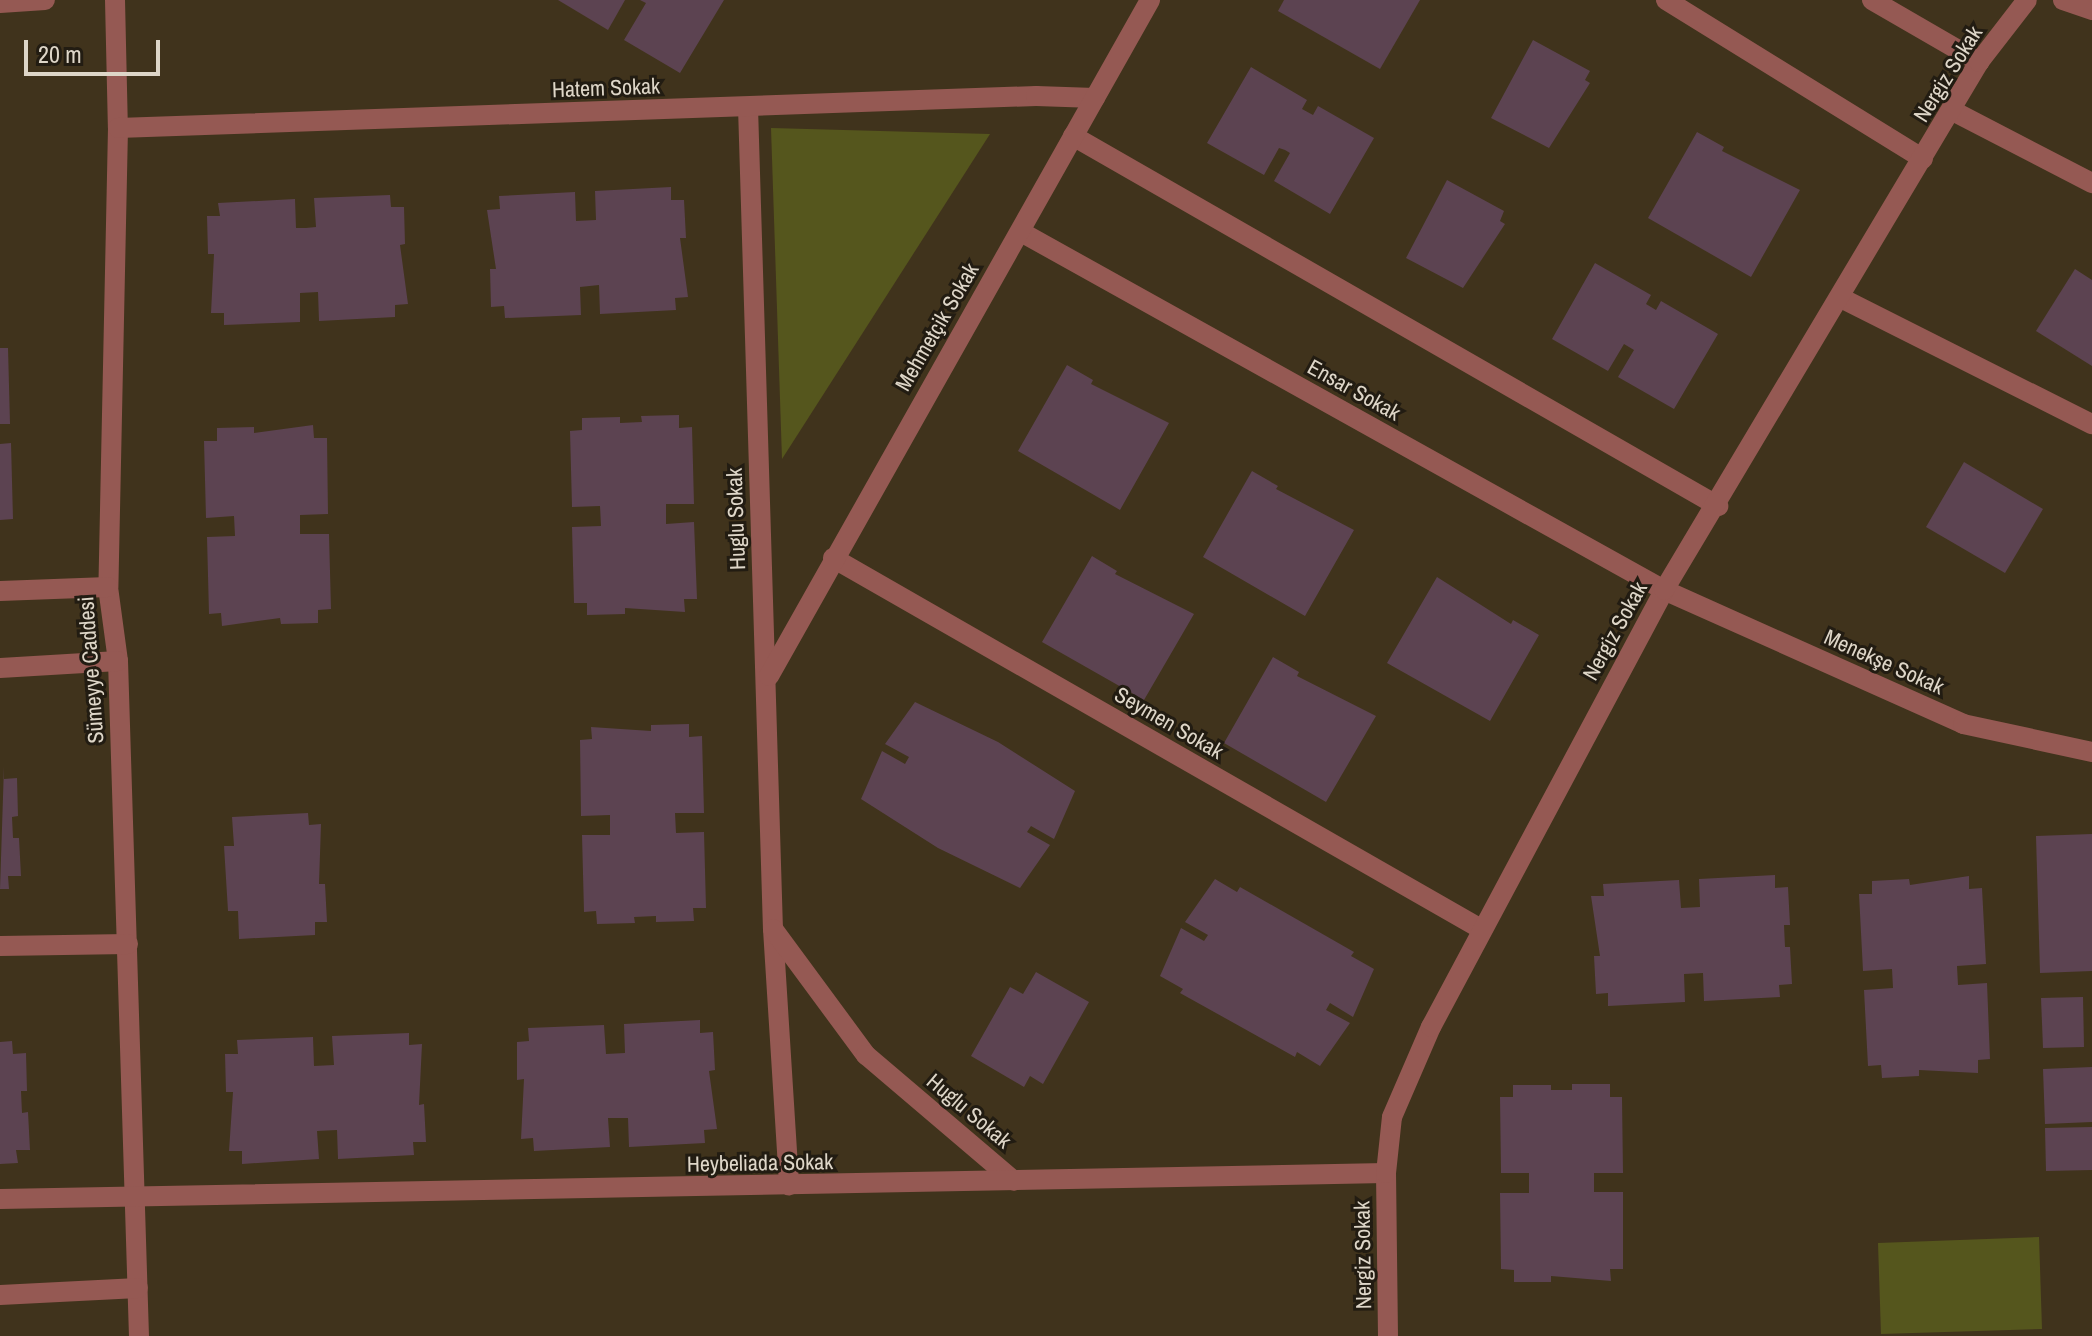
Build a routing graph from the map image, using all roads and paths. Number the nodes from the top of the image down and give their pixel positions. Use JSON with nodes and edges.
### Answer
{"nodes":[{"id":1,"x":45,"y":0,"type":"edge"},
{"id":2,"x":115,"y":0,"type":"edge"},
{"id":3,"x":1150,"y":0,"type":"edge"},
{"id":4,"x":1666,"y":0,"type":"edge"},
{"id":5,"x":1872,"y":0,"type":"edge"},
{"id":6,"x":2027,"y":0,"type":"edge"},
{"id":7,"x":2063,"y":0,"type":"edge"},
{"id":8,"x":0,"y":3,"type":"edge"},
{"id":9,"x":2092,"y":10,"type":"edge"},
{"id":10,"x":1979,"y":62,"type":"junction"},
{"id":11,"x":1095,"y":98,"type":"junction"},
{"id":12,"x":748,"y":107,"type":"junction"},
{"id":13,"x":1951,"y":110,"type":"junction"},
{"id":14,"x":118,"y":128,"type":"junction"},
{"id":15,"x":1073,"y":136,"type":"junction"},
{"id":16,"x":1923,"y":159,"type":"junction"},
{"id":17,"x":2092,"y":183,"type":"edge"},
{"id":18,"x":1021,"y":232,"type":"junction"},
{"id":19,"x":1841,"y":298,"type":"junction"},
{"id":20,"x":2092,"y":424,"type":"edge"},
{"id":21,"x":1718,"y":506,"type":"junction"},
{"id":22,"x":833,"y":558,"type":"junction"},
{"id":23,"x":108,"y":587,"type":"junction"},
{"id":24,"x":1664,"y":590,"type":"junction"},
{"id":25,"x":0,"y":591,"type":"edge"},
{"id":26,"x":118,"y":661,"type":"junction"},
{"id":27,"x":0,"y":668,"type":"edge"},
{"id":28,"x":767,"y":678,"type":"junction"},
{"id":29,"x":2092,"y":752,"type":"edge"},
{"id":30,"x":773,"y":929,"type":"junction"},
{"id":31,"x":1481,"y":929,"type":"junction"},
{"id":32,"x":128,"y":944,"type":"junction"},
{"id":33,"x":0,"y":946,"type":"edge"},
{"id":34,"x":1386,"y":1173,"type":"junction"},
{"id":35,"x":1014,"y":1181,"type":"junction"},
{"id":36,"x":789,"y":1186,"type":"junction"},
{"id":37,"x":136,"y":1195,"type":"junction"},
{"id":38,"x":0,"y":1199,"type":"edge"},
{"id":39,"x":138,"y":1288,"type":"junction"},
{"id":40,"x":0,"y":1295,"type":"edge"},
{"id":41,"x":139,"y":1336,"type":"edge"},
{"id":42,"x":1388,"y":1336,"type":"edge"}],
"edges":[{"from":1,"to":8,"type":"street"},
{"from":2,"to":14,"type":"street","name":"Sümeyye Caddesi"},
{"from":3,"to":11,"type":"street","name":"Mehmetçik Sokak"},
{"from":4,"to":16,"type":"street"},
{"from":5,"to":10,"type":"street"},
{"from":6,"to":10,"type":"street","name":"Nergiz Sokak"},
{"from":7,"to":9,"type":"street"},
{"from":10,"to":13,"type":"street","name":"Nergiz Sokak"},
{"from":11,"to":12,"type":"street","name":"Hatem Sokak"},
{"from":11,"to":15,"type":"street","name":"Mehmetçik Sokak"},
{"from":12,"to":14,"type":"street","name":"Hatem Sokak"},
{"from":12,"to":28,"type":"street","name":"Huglu Sokak"},
{"from":13,"to":16,"type":"street","name":"Nergiz Sokak"},
{"from":13,"to":17,"type":"street"},
{"from":14,"to":23,"type":"street","name":"Sümeyye Caddesi"},
{"from":15,"to":18,"type":"street","name":"Mehmetçik Sokak"},
{"from":15,"to":21,"type":"street"},
{"from":16,"to":19,"type":"street","name":"Nergiz Sokak"},
{"from":18,"to":22,"type":"street","name":"Mehmetçik Sokak"},
{"from":18,"to":24,"type":"street","name":"Ensar Sokak"},
{"from":19,"to":20,"type":"street"},
{"from":19,"to":21,"type":"street","name":"Nergiz Sokak"},
{"from":21,"to":24,"type":"street","name":"Nergiz Sokak"},
{"from":22,"to":28,"type":"street","name":"Mehmetçik Sokak"},
{"from":22,"to":31,"type":"street","name":"Seymen Sokak"},
{"from":23,"to":25,"type":"street"},
{"from":23,"to":26,"type":"street","name":"Sümeyye Caddesi"},
{"from":24,"to":29,"type":"street","name":"Menekşe Sokak"},
{"from":24,"to":31,"type":"street","name":"Nergiz Sokak"},
{"from":26,"to":27,"type":"street"},
{"from":26,"to":32,"type":"street","name":"Sümeyye Caddesi"},
{"from":28,"to":30,"type":"street","name":"Huglu Sokak"},
{"from":30,"to":35,"type":"street","name":"Huglu Sokak"},
{"from":30,"to":36,"type":"street","name":"Huglu Sokak"},
{"from":31,"to":34,"type":"street","name":"Nergiz Sokak"},
{"from":32,"to":33,"type":"street"},
{"from":32,"to":37,"type":"street","name":"Sümeyye Caddesi"},
{"from":34,"to":35,"type":"street","name":"Heybeliada Sokak"},
{"from":34,"to":42,"type":"street","name":"Nergiz Sokak"},
{"from":35,"to":36,"type":"street","name":"Heybeliada Sokak"},
{"from":36,"to":37,"type":"street","name":"Heybeliada Sokak"},
{"from":37,"to":38,"type":"street","name":"Heybeliada Sokak"},
{"from":37,"to":39,"type":"street","name":"Sümeyye Caddesi"},
{"from":39,"to":40,"type":"street"},
{"from":39,"to":41,"type":"street","name":"Sümeyye Caddesi"}]}
